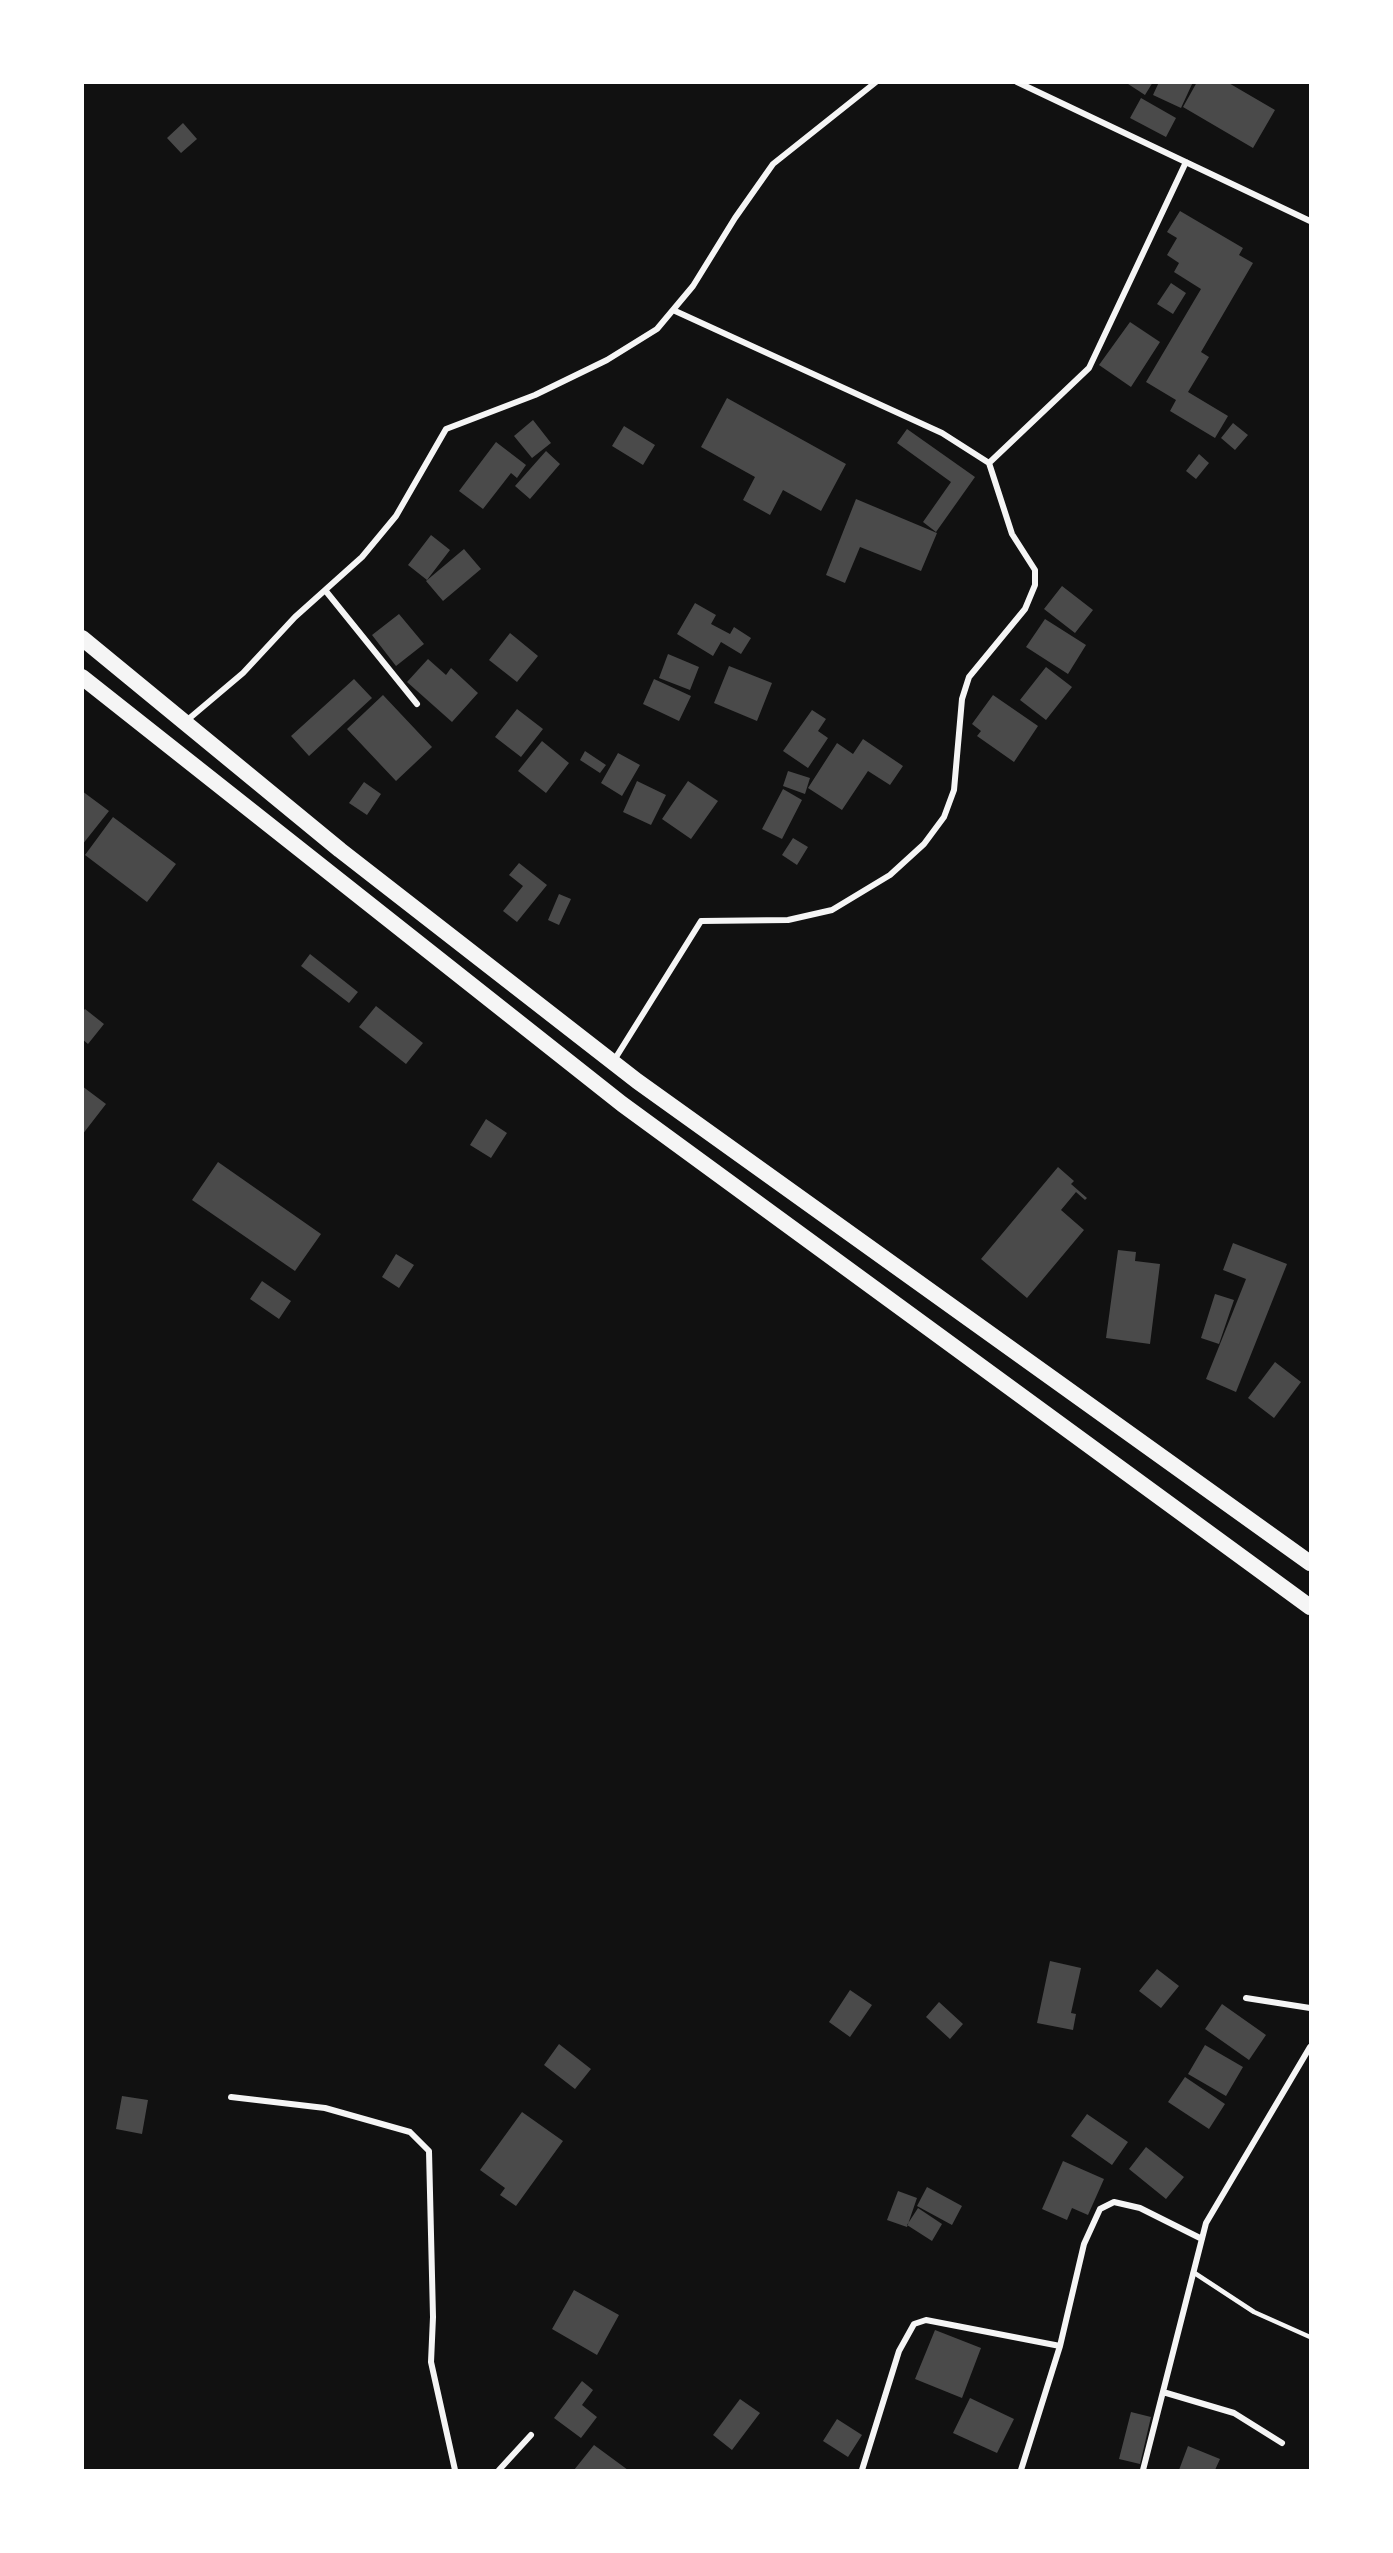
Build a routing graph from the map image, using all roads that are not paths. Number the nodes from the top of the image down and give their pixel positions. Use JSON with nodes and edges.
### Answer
{"nodes":[{"id":1,"x":876,"y":82,"type":"edge"},
{"id":2,"x":1017,"y":82,"type":"edge"},
{"id":3,"x":1186,"y":162,"type":"junction"},
{"id":4,"x":1311,"y":221,"type":"edge"},
{"id":5,"x":673,"y":310,"type":"junction"},
{"id":6,"x":989,"y":463,"type":"junction"},
{"id":7,"x":325,"y":590,"type":"junction"},
{"id":8,"x":82,"y":638,"type":"edge"},
{"id":9,"x":82,"y":677,"type":"edge"},
{"id":10,"x":417,"y":704,"type":"dead end"},
{"id":11,"x":185,"y":722,"type":"junction"},
{"id":12,"x":612,"y":1062,"type":"junction"},
{"id":13,"x":1311,"y":1563,"type":"edge"},
{"id":14,"x":1311,"y":1607,"type":"edge"},
{"id":15,"x":1246,"y":1998,"type":"dead end"},
{"id":16,"x":1311,"y":2008,"type":"edge"},
{"id":17,"x":1311,"y":2047,"type":"edge"},
{"id":18,"x":231,"y":2097,"type":"dead end"},
{"id":19,"x":1202,"y":2239,"type":"junction"},
{"id":20,"x":1193,"y":2272,"type":"junction"},
{"id":21,"x":1311,"y":2337,"type":"edge"},
{"id":22,"x":1060,"y":2346,"type":"junction"},
{"id":23,"x":1163,"y":2392,"type":"junction"},
{"id":24,"x":531,"y":2435,"type":"dead end"},
{"id":25,"x":1282,"y":2443,"type":"dead end"},
{"id":26,"x":455,"y":2470,"type":"edge"},
{"id":27,"x":499,"y":2470,"type":"edge"},
{"id":28,"x":862,"y":2470,"type":"edge"},
{"id":29,"x":1021,"y":2470,"type":"edge"},
{"id":30,"x":1143,"y":2470,"type":"edge"}],
"edges":[{"from":1,"to":5,"type":"street"},
{"from":2,"to":3,"type":"street"},
{"from":3,"to":4,"type":"street"},
{"from":3,"to":6,"type":"street"},
{"from":5,"to":6,"type":"street"},
{"from":5,"to":7,"type":"street"},
{"from":6,"to":12,"type":"street"},
{"from":7,"to":10,"type":"street"},
{"from":7,"to":11,"type":"street"},
{"from":8,"to":11,"type":"highway"},
{"from":9,"to":14,"type":"highway"},
{"from":11,"to":12,"type":"highway"},
{"from":12,"to":13,"type":"highway"},
{"from":15,"to":16,"type":"street"},
{"from":17,"to":19,"type":"street"},
{"from":18,"to":26,"type":"street"},
{"from":19,"to":20,"type":"street"},
{"from":19,"to":22,"type":"street"},
{"from":20,"to":21,"type":"lane"},
{"from":20,"to":23,"type":"street"},
{"from":22,"to":28,"type":"street"},
{"from":22,"to":29,"type":"street"},
{"from":23,"to":25,"type":"street"},
{"from":23,"to":30,"type":"street"},
{"from":24,"to":27,"type":"street"}]}
